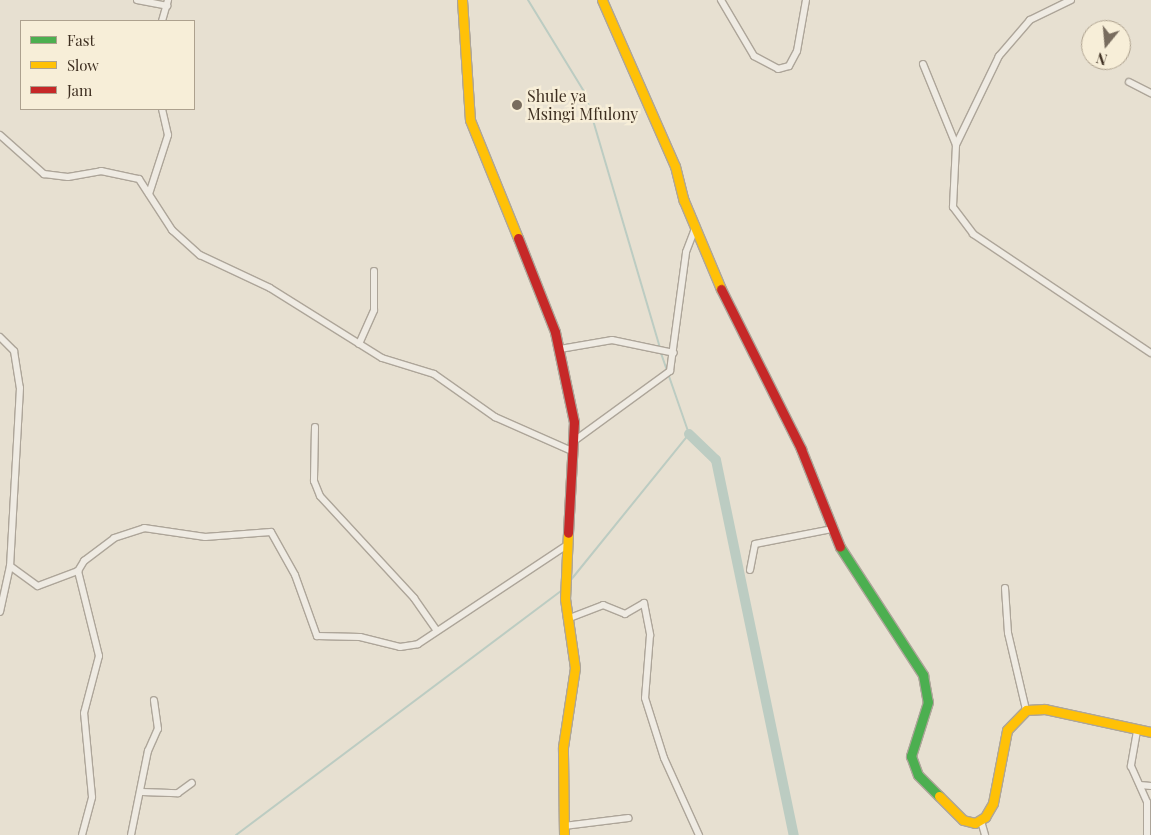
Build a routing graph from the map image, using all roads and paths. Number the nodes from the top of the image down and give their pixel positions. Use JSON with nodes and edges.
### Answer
{"nodes":[{"id":1,"x":137,"y":0,"type":"edge"},
{"id":2,"x":462,"y":0,"type":"edge"},
{"id":3,"x":602,"y":0,"type":"edge"},
{"id":4,"x":721,"y":0,"type":"edge"},
{"id":5,"x":806,"y":0,"type":"edge"},
{"id":6,"x":1071,"y":0,"type":"edge"},
{"id":7,"x":167,"y":3,"type":"edge"},
{"id":8,"x":162,"y":20,"type":"edge"},
{"id":9,"x":923,"y":64,"type":"dead end"},
{"id":10,"x":1129,"y":82,"type":"dead end"},
{"id":11,"x":1151,"y":93,"type":"edge"},
{"id":12,"x":162,"y":110,"type":"edge"},
{"id":13,"x":0,"y":135,"type":"edge"},
{"id":14,"x":956,"y":145,"type":"junction"},
{"id":15,"x":150,"y":194,"type":"junction"},
{"id":16,"x":696,"y":226,"type":"junction"},
{"id":17,"x":374,"y":271,"type":"dead end"},
{"id":18,"x":0,"y":337,"type":"edge"},
{"id":19,"x":359,"y":344,"type":"junction"},
{"id":20,"x":560,"y":349,"type":"junction"},
{"id":21,"x":674,"y":353,"type":"junction"},
{"id":22,"x":1151,"y":353,"type":"edge"},
{"id":23,"x":315,"y":427,"type":"dead end"},
{"id":24,"x":574,"y":441,"type":"junction"},
{"id":25,"x":572,"y":451,"type":"junction"},
{"id":26,"x":832,"y":530,"type":"junction"},
{"id":27,"x":567,"y":545,"type":"junction"},
{"id":28,"x":10,"y":566,"type":"junction"},
{"id":29,"x":750,"y":570,"type":"dead end"},
{"id":30,"x":78,"y":571,"type":"junction"},
{"id":31,"x":1004,"y":588,"type":"dead end"},
{"id":32,"x":0,"y":612,"type":"edge"},
{"id":33,"x":567,"y":619,"type":"junction"},
{"id":34,"x":437,"y":631,"type":"junction"},
{"id":35,"x":154,"y":700,"type":"dead end"},
{"id":36,"x":1026,"y":710,"type":"junction"},
{"id":37,"x":1138,"y":731,"type":"junction"},
{"id":38,"x":1151,"y":732,"type":"edge"},
{"id":39,"x":192,"y":782,"type":"dead end"},
{"id":40,"x":1140,"y":785,"type":"junction"},
{"id":41,"x":1151,"y":786,"type":"edge"},
{"id":42,"x":142,"y":792,"type":"junction"},
{"id":43,"x":629,"y":818,"type":"dead end"},
{"id":44,"x":981,"y":821,"type":"junction"},
{"id":45,"x":564,"y":830,"type":"edge"},
{"id":46,"x":82,"y":835,"type":"edge"},
{"id":47,"x":130,"y":835,"type":"edge"},
{"id":48,"x":699,"y":835,"type":"edge"},
{"id":49,"x":985,"y":835,"type":"edge"},
{"id":50,"x":1147,"y":835,"type":"edge"}],
"edges":[{"from":1,"to":7,"type":"street"},
{"from":2,"to":20,"type":"street"},
{"from":3,"to":16,"type":"street"},
{"from":4,"to":5,"type":"street"},
{"from":6,"to":14,"type":"street"},
{"from":7,"to":8,"type":"street"},
{"from":9,"to":14,"type":"street"},
{"from":10,"to":11,"type":"street"},
{"from":12,"to":15,"type":"street"},
{"from":13,"to":15,"type":"street"},
{"from":14,"to":22,"type":"street"},
{"from":15,"to":19,"type":"street"},
{"from":16,"to":21,"type":"street"},
{"from":16,"to":26,"type":"street"},
{"from":17,"to":19,"type":"street"},
{"from":18,"to":28,"type":"street"},
{"from":19,"to":25,"type":"street"},
{"from":20,"to":21,"type":"street"},
{"from":20,"to":24,"type":"street"},
{"from":21,"to":24,"type":"street"},
{"from":23,"to":34,"type":"street"},
{"from":24,"to":25,"type":"street"},
{"from":25,"to":27,"type":"street"},
{"from":26,"to":29,"type":"street"},
{"from":26,"to":44,"type":"street"},
{"from":27,"to":33,"type":"street"},
{"from":27,"to":34,"type":"street"},
{"from":28,"to":30,"type":"street"},
{"from":28,"to":32,"type":"street"},
{"from":30,"to":34,"type":"street"},
{"from":30,"to":46,"type":"street"},
{"from":31,"to":36,"type":"street"},
{"from":33,"to":45,"type":"street"},
{"from":33,"to":48,"type":"street"},
{"from":35,"to":42,"type":"street"},
{"from":36,"to":37,"type":"street"},
{"from":36,"to":44,"type":"street"},
{"from":37,"to":38,"type":"street"},
{"from":37,"to":40,"type":"street"},
{"from":39,"to":42,"type":"street"},
{"from":40,"to":41,"type":"street"},
{"from":40,"to":50,"type":"street"},
{"from":42,"to":47,"type":"street"},
{"from":43,"to":45,"type":"street"},
{"from":44,"to":49,"type":"street"}]}
